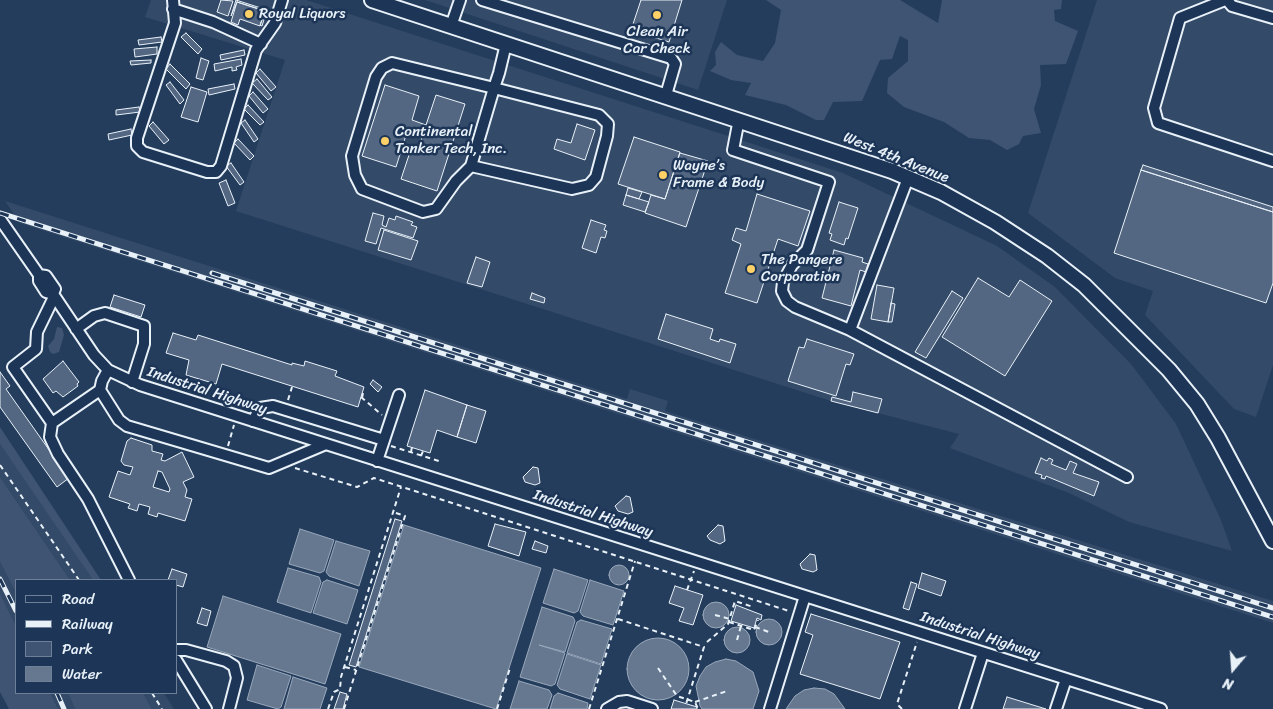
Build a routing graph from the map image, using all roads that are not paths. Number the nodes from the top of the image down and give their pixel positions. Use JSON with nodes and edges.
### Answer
{"nodes":[{"id":1,"x":460,"y":0,"type":"edge"},
{"id":2,"x":482,"y":0,"type":"edge"},
{"id":3,"x":1226,"y":0,"type":"edge"},
{"id":4,"x":279,"y":1,"type":"edge"},
{"id":5,"x":381,"y":1,"type":"edge"},
{"id":6,"x":173,"y":4,"type":"edge"},
{"id":7,"x":1273,"y":18,"type":"edge"},
{"id":8,"x":451,"y":26,"type":"junction"},
{"id":9,"x":261,"y":44,"type":"junction"},
{"id":10,"x":506,"y":44,"type":"junction"},
{"id":11,"x":494,"y":88,"type":"junction"},
{"id":12,"x":666,"y":95,"type":"junction"},
{"id":13,"x":739,"y":119,"type":"junction"},
{"id":14,"x":1273,"y":162,"type":"edge"},
{"id":15,"x":471,"y":166,"type":"junction"},
{"id":16,"x":908,"y":178,"type":"junction"},
{"id":17,"x":0,"y":219,"type":"edge"},
{"id":18,"x":54,"y":296,"type":"junction"},
{"id":19,"x":76,"y":328,"type":"junction"},
{"id":20,"x":850,"y":330,"type":"junction"},
{"id":21,"x":108,"y":370,"type":"junction"},
{"id":22,"x":132,"y":382,"type":"junction"},
{"id":23,"x":100,"y":390,"type":"junction"},
{"id":24,"x":398,"y":395,"type":"dead end"},
{"id":25,"x":253,"y":422,"type":"junction"},
{"id":26,"x":52,"y":424,"type":"junction"},
{"id":27,"x":383,"y":442,"type":"junction"},
{"id":28,"x":326,"y":444,"type":"junction"},
{"id":29,"x":377,"y":461,"type":"junction"},
{"id":30,"x":1126,"y":477,"type":"dead end"},
{"id":31,"x":1273,"y":541,"type":"edge"},
{"id":32,"x":128,"y":579,"type":"edge"},
{"id":33,"x":805,"y":596,"type":"junction"},
{"id":34,"x":178,"y":650,"type":"edge"},
{"id":35,"x":983,"y":653,"type":"junction"},
{"id":36,"x":178,"y":663,"type":"edge"},
{"id":37,"x":1066,"y":679,"type":"junction"},
{"id":38,"x":206,"y":709,"type":"edge"},
{"id":39,"x":229,"y":709,"type":"edge"},
{"id":40,"x":607,"y":709,"type":"edge"},
{"id":41,"x":652,"y":709,"type":"edge"},
{"id":42,"x":770,"y":709,"type":"edge"},
{"id":43,"x":965,"y":709,"type":"edge"},
{"id":44,"x":1056,"y":709,"type":"edge"},
{"id":45,"x":1161,"y":709,"type":"edge"}],
"edges":[{"from":1,"to":8,"type":"street"},
{"from":2,"to":12,"type":"street"},
{"from":3,"to":7,"type":"street"},
{"from":3,"to":14,"type":"street"},
{"from":4,"to":9,"type":"street"},
{"from":5,"to":8,"type":"main road","name":"West 4th Avenue"},
{"from":6,"to":9,"type":"street"},
{"from":6,"to":9,"type":"street"},
{"from":8,"to":10,"type":"main road","name":"West 4th Avenue"},
{"from":10,"to":11,"type":"street"},
{"from":10,"to":12,"type":"main road","name":"West 4th Avenue"},
{"from":11,"to":15,"type":"street"},
{"from":11,"to":15,"type":"street"},
{"from":11,"to":15,"type":"street"},
{"from":12,"to":13,"type":"main road","name":"West 4th Avenue"},
{"from":13,"to":16,"type":"main road","name":"West 4th Avenue"},
{"from":13,"to":20,"type":"street"},
{"from":16,"to":20,"type":"street"},
{"from":16,"to":31,"type":"main road","name":"West 4th Avenue"},
{"from":17,"to":18,"type":"street","name":"Industrial Highway"},
{"from":18,"to":19,"type":"street","name":"Industrial Highway"},
{"from":18,"to":26,"type":"street"},
{"from":19,"to":21,"type":"street","name":"Industrial Highway"},
{"from":19,"to":22,"type":"street"},
{"from":20,"to":30,"type":"street"},
{"from":21,"to":22,"type":"street","name":"Industrial Highway"},
{"from":21,"to":23,"type":"street"},
{"from":22,"to":25,"type":"street","name":"Industrial Highway"},
{"from":23,"to":26,"type":"street"},
{"from":23,"to":28,"type":"street"},
{"from":24,"to":27,"type":"street"},
{"from":25,"to":27,"type":"street"},
{"from":25,"to":28,"type":"street","name":"Industrial Highway"},
{"from":26,"to":32,"type":"street"},
{"from":27,"to":29,"type":"street"},
{"from":28,"to":29,"type":"street","name":"Industrial Highway"},
{"from":29,"to":33,"type":"street","name":"Industrial Highway"},
{"from":33,"to":35,"type":"street","name":"Industrial Highway"},
{"from":33,"to":42,"type":"street"},
{"from":34,"to":39,"type":"street"},
{"from":35,"to":37,"type":"street","name":"Industrial Highway"},
{"from":35,"to":43,"type":"street"},
{"from":36,"to":38,"type":"street"},
{"from":37,"to":44,"type":"street"},
{"from":37,"to":45,"type":"street","name":"Industrial Highway"},
{"from":40,"to":41,"type":"street"}]}
